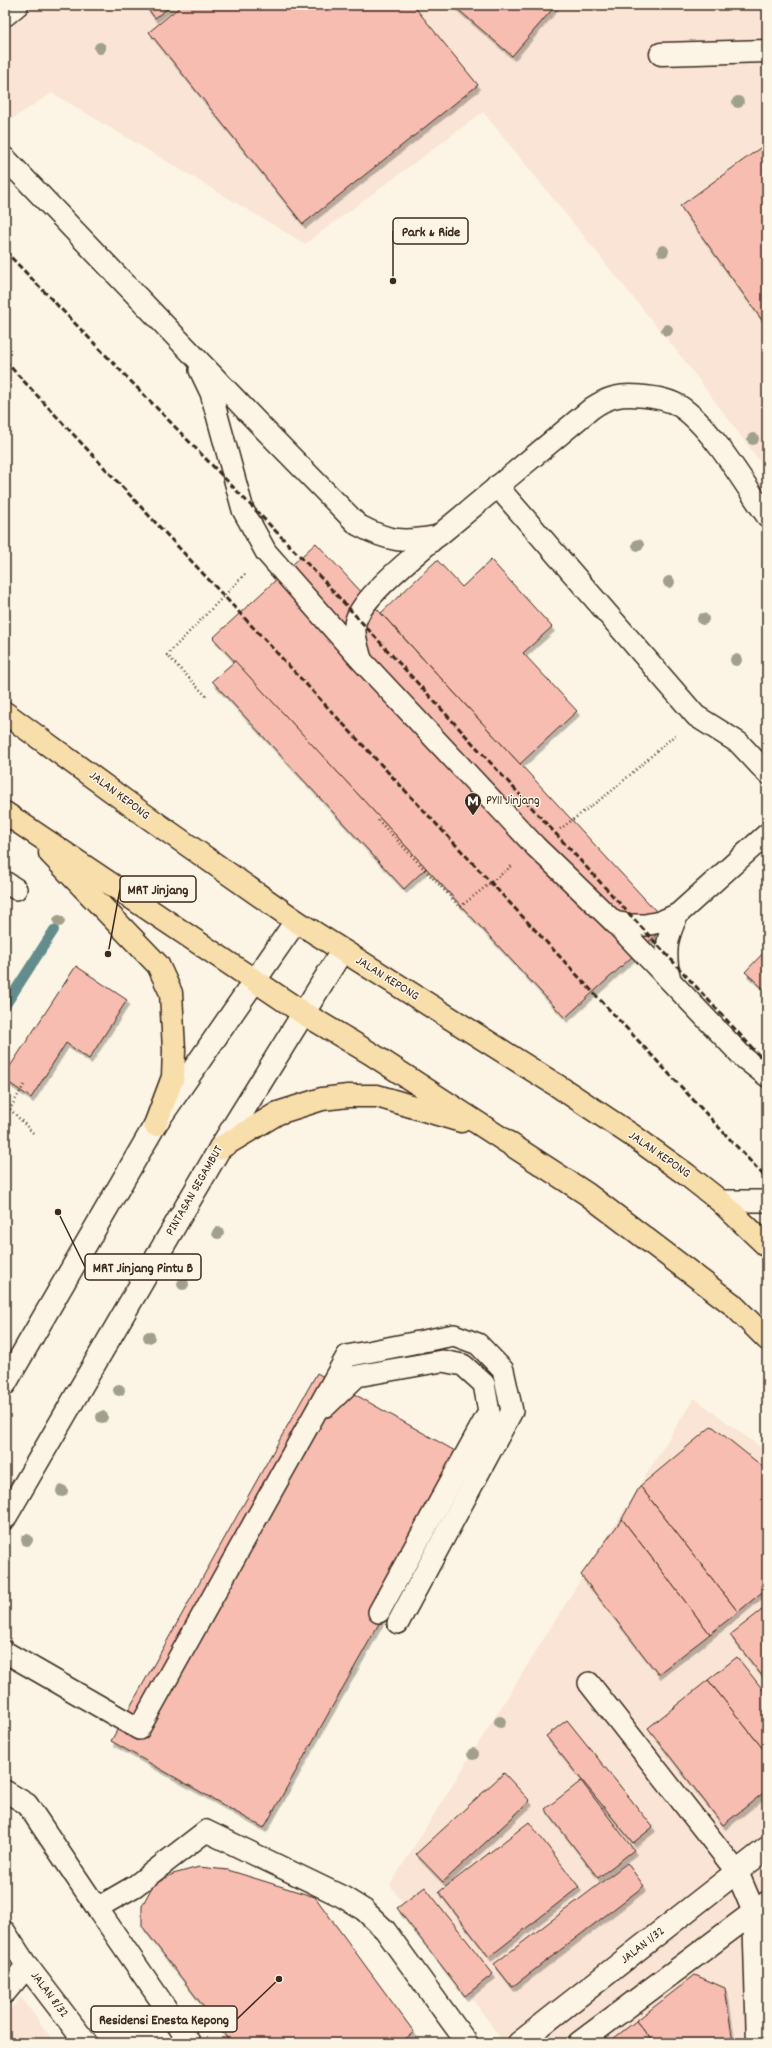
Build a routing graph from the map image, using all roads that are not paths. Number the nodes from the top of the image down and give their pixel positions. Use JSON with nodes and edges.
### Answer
{"nodes":[{"id":1,"x":17,"y":5,"type":"edge"},
{"id":2,"x":5,"y":15,"type":"edge"},
{"id":3,"x":767,"y":51,"type":"edge"},
{"id":4,"x":662,"y":54,"type":"dead end"},
{"id":5,"x":5,"y":158,"type":"edge"},
{"id":6,"x":193,"y":354,"type":"junction"},
{"id":7,"x":497,"y":486,"type":"junction"},
{"id":8,"x":767,"y":516,"type":"edge"},
{"id":9,"x":438,"y":536,"type":"junction"},
{"id":10,"x":362,"y":660,"type":"junction"},
{"id":11,"x":5,"y":713,"type":"edge"},
{"id":12,"x":767,"y":773,"type":"edge"},
{"id":13,"x":10,"y":814,"type":"edge"},
{"id":14,"x":767,"y":834,"type":"edge"},
{"id":15,"x":678,"y":914,"type":"junction"},
{"id":16,"x":296,"y":921,"type":"junction"},
{"id":17,"x":614,"y":922,"type":"junction"},
{"id":18,"x":342,"y":951,"type":"junction"},
{"id":19,"x":670,"y":980,"type":"junction"},
{"id":20,"x":254,"y":981,"type":"junction"},
{"id":21,"x":303,"y":1013,"type":"junction"},
{"id":22,"x":767,"y":1076,"type":"edge"},
{"id":23,"x":155,"y":1125,"type":"junction"},
{"id":24,"x":486,"y":1129,"type":"junction"},
{"id":25,"x":220,"y":1148,"type":"junction"},
{"id":26,"x":720,"y":1201,"type":"junction"},
{"id":27,"x":767,"y":1201,"type":"edge"},
{"id":28,"x":767,"y":1246,"type":"edge"},
{"id":29,"x":767,"y":1339,"type":"edge"},
{"id":30,"x":5,"y":1384,"type":"edge"},
{"id":31,"x":309,"y":1424,"type":"junction"},
{"id":32,"x":5,"y":1518,"type":"edge"},
{"id":33,"x":379,"y":1612,"type":"dead end"},
{"id":34,"x":398,"y":1623,"type":"dead end"},
{"id":35,"x":5,"y":1652,"type":"edge"},
{"id":36,"x":590,"y":1683,"type":"dead end"},
{"id":37,"x":5,"y":1791,"type":"edge"},
{"id":38,"x":767,"y":1848,"type":"edge"},
{"id":39,"x":737,"y":1872,"type":"junction"},
{"id":40,"x":761,"y":1907,"type":"edge"},
{"id":41,"x":97,"y":1908,"type":"junction"},
{"id":42,"x":5,"y":1932,"type":"edge"},
{"id":43,"x":27,"y":1966,"type":"junction"},
{"id":44,"x":5,"y":1992,"type":"edge"},
{"id":45,"x":761,"y":2034,"type":"edge"},
{"id":46,"x":86,"y":2043,"type":"edge"},
{"id":47,"x":190,"y":2043,"type":"edge"},
{"id":48,"x":467,"y":2043,"type":"edge"},
{"id":49,"x":518,"y":2043,"type":"edge"},
{"id":50,"x":579,"y":2043,"type":"edge"}],
"edges":[{"from":1,"to":2,"type":"main road"},
{"from":3,"to":4,"type":"main road"},
{"from":5,"to":6,"type":"lane"},
{"from":6,"to":9,"type":"lane"},
{"from":6,"to":10,"type":"lane"},
{"from":7,"to":8,"type":"lane"},
{"from":7,"to":9,"type":"lane"},
{"from":7,"to":12,"type":"lane"},
{"from":9,"to":10,"type":"lane"},
{"from":10,"to":17,"type":"lane"},
{"from":11,"to":16,"type":"main road","name":"JALAN KEPONG"},
{"from":13,"to":20,"type":"main road"},
{"from":13,"to":23,"type":"main road"},
{"from":14,"to":15,"type":"lane"},
{"from":15,"to":17,"type":"lane"},
{"from":15,"to":19,"type":"lane"},
{"from":16,"to":18,"type":"main road","name":"JALAN KEPONG"},
{"from":16,"to":20,"type":"main road"},
{"from":17,"to":19,"type":"lane"},
{"from":18,"to":21,"type":"main road","name":"PINTASAN SEGAMBUT"},
{"from":18,"to":26,"type":"main road","name":"JALAN KEPONG"},
{"from":19,"to":22,"type":"lane"},
{"from":20,"to":21,"type":"main road"},
{"from":20,"to":23,"type":"main road"},
{"from":21,"to":24,"type":"main road"},
{"from":21,"to":25,"type":"main road","name":"PINTASAN SEGAMBUT"},
{"from":23,"to":30,"type":"main road"},
{"from":24,"to":25,"type":"main road"},
{"from":24,"to":29,"type":"main road"},
{"from":25,"to":32,"type":"main road","name":"PINTASAN SEGAMBUT"},
{"from":26,"to":27,"type":"lane"},
{"from":26,"to":28,"type":"main road","name":"JALAN KEPONG"},
{"from":31,"to":33,"type":"lane"},
{"from":31,"to":34,"type":"lane"},
{"from":31,"to":35,"type":"lane"},
{"from":36,"to":39,"type":"lane"},
{"from":37,"to":41,"type":"lane"},
{"from":38,"to":39,"type":"main road","name":"JALAN 1/32"},
{"from":39,"to":40,"type":"main road"},
{"from":39,"to":49,"type":"main road","name":"JALAN 1/32"},
{"from":40,"to":45,"type":"main road"},
{"from":40,"to":50,"type":"main road"},
{"from":41,"to":47,"type":"lane"},
{"from":41,"to":48,"type":"lane"},
{"from":42,"to":43,"type":"lane"},
{"from":43,"to":44,"type":"main road"},
{"from":43,"to":46,"type":"main road","name":"JALAN 8/32"}]}
